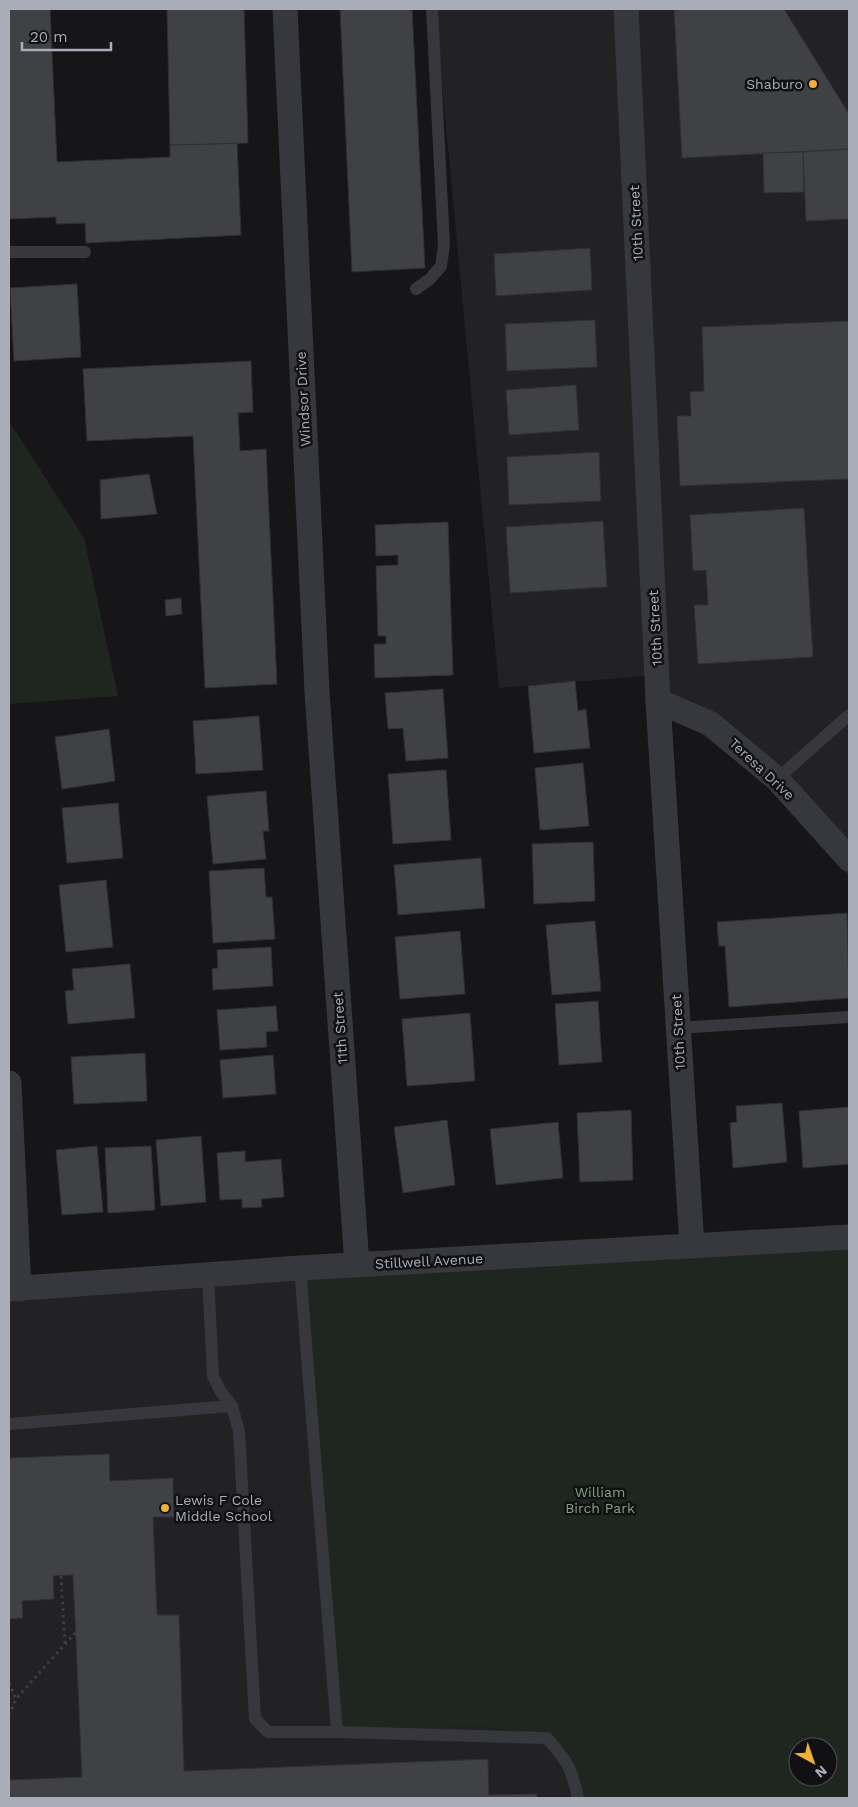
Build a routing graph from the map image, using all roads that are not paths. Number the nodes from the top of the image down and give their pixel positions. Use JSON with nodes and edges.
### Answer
{"nodes":[{"id":1,"x":285,"y":9,"type":"edge"},
{"id":2,"x":432,"y":9,"type":"edge"},
{"id":3,"x":626,"y":9,"type":"edge"},
{"id":4,"x":9,"y":252,"type":"edge"},
{"id":5,"x":85,"y":252,"type":"dead end"},
{"id":6,"x":416,"y":289,"type":"dead end"},
{"id":7,"x":658,"y":700,"type":"junction"},
{"id":8,"x":849,"y":715,"type":"edge"},
{"id":9,"x":777,"y":779,"type":"junction"},
{"id":10,"x":323,"y":790,"type":"joint"},
{"id":11,"x":849,"y":859,"type":"edge"},
{"id":12,"x":849,"y":1017,"type":"edge"},
{"id":13,"x":678,"y":1028,"type":"junction"},
{"id":14,"x":9,"y":1083,"type":"edge"},
{"id":15,"x":849,"y":1237,"type":"edge"},
{"id":16,"x":692,"y":1246,"type":"junction"},
{"id":17,"x":357,"y":1265,"type":"junction"},
{"id":18,"x":300,"y":1268,"type":"junction"},
{"id":19,"x":208,"y":1276,"type":"junction"},
{"id":20,"x":14,"y":1289,"type":"edge"},
{"id":21,"x":232,"y":1406,"type":"junction"},
{"id":22,"x":9,"y":1424,"type":"edge"},
{"id":23,"x":337,"y":1732,"type":"junction"},
{"id":24,"x":578,"y":1798,"type":"edge"}],
"edges":[{"from":1,"to":10,"type":"street","name":"Windsor Drive"},
{"from":2,"to":6,"type":"lane"},
{"from":3,"to":7,"type":"street","name":"10th Street"},
{"from":4,"to":5,"type":"lane"},
{"from":7,"to":9,"type":"street","name":"Teresa Drive"},
{"from":7,"to":13,"type":"street","name":"10th Street"},
{"from":8,"to":9,"type":"lane"},
{"from":9,"to":11,"type":"street","name":"Teresa Drive"},
{"from":10,"to":17,"type":"street","name":"11th Street"},
{"from":12,"to":13,"type":"lane"},
{"from":13,"to":16,"type":"street","name":"10th Street"},
{"from":14,"to":20,"type":"street"},
{"from":15,"to":16,"type":"street","name":"Stillwell Avenue"},
{"from":16,"to":17,"type":"street","name":"Stillwell Avenue"},
{"from":17,"to":18,"type":"street","name":"Stillwell Avenue"},
{"from":18,"to":19,"type":"street","name":"Stillwell Avenue"},
{"from":18,"to":23,"type":"lane"},
{"from":19,"to":20,"type":"street","name":"Stillwell Avenue"},
{"from":19,"to":21,"type":"lane"},
{"from":21,"to":22,"type":"lane"},
{"from":21,"to":23,"type":"lane"},
{"from":23,"to":24,"type":"lane"}]}
